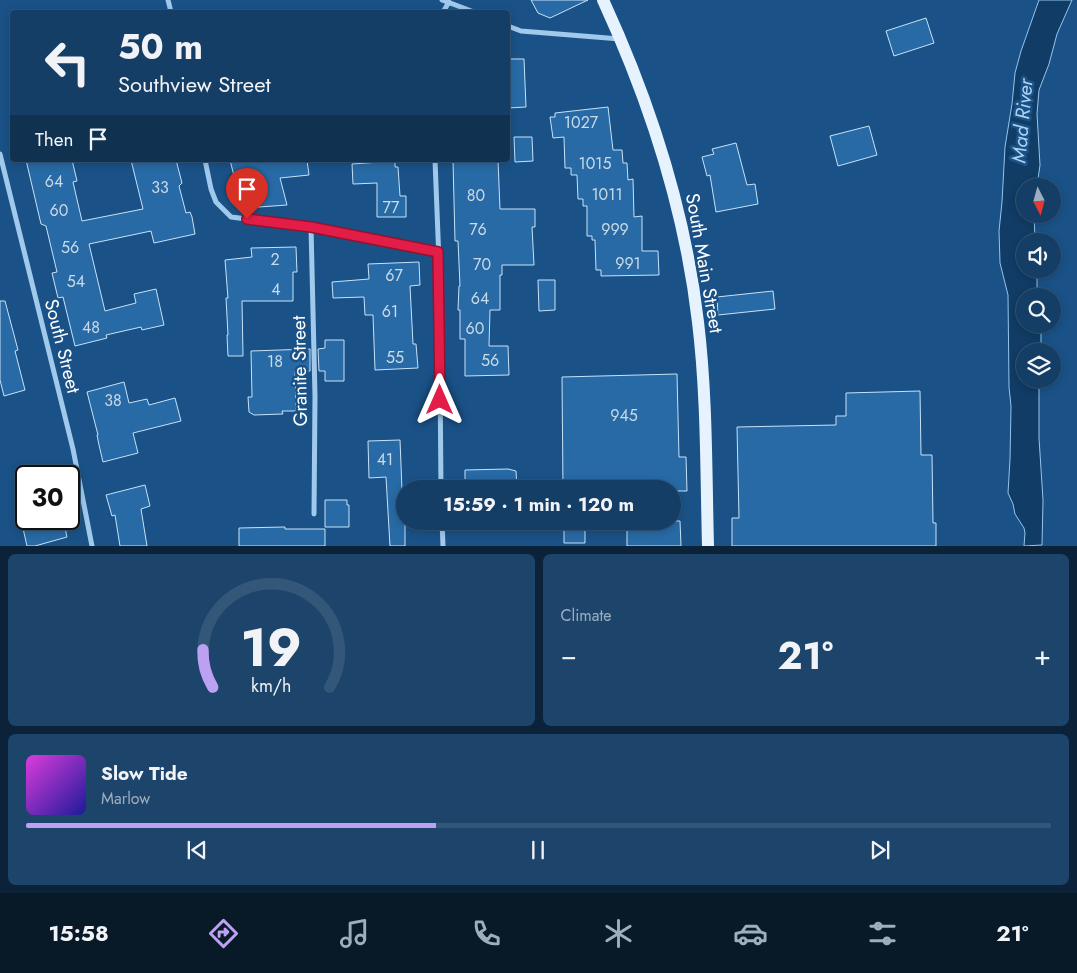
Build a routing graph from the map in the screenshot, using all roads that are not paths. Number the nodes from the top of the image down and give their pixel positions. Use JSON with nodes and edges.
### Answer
{"nodes":[{"id":1,"x":442,"y":0,"type":"edge"},
{"id":2,"x":603,"y":0,"type":"edge"},
{"id":3,"x":448,"y":2,"type":"junction"},
{"id":4,"x":444,"y":10,"type":"edge"},
{"id":5,"x":469,"y":10,"type":"edge"},
{"id":6,"x":510,"y":27,"type":"edge"},
{"id":7,"x":621,"y":39,"type":"junction"},
{"id":8,"x":0,"y":154,"type":"edge"},
{"id":9,"x":205,"y":162,"type":"edge"},
{"id":10,"x":435,"y":162,"type":"edge"},
{"id":11,"x":311,"y":227,"type":"junction"},
{"id":12,"x":438,"y":252,"type":"junction"},
{"id":13,"x":441,"y":480,"type":"edge"},
{"id":14,"x":314,"y":514,"type":"dead end"},
{"id":15,"x":442,"y":530,"type":"edge"},
{"id":16,"x":92,"y":546,"type":"edge"},
{"id":17,"x":443,"y":546,"type":"edge"},
{"id":18,"x":708,"y":546,"type":"edge"}],
"edges":[{"from":1,"to":3,"type":"street"},
{"from":2,"to":7,"type":"main road","name":"South Main Street"},
{"from":3,"to":4,"type":"street"},
{"from":3,"to":5,"type":"street"},
{"from":6,"to":7,"type":"street"},
{"from":7,"to":18,"type":"main road","name":"South Main Street"},
{"from":8,"to":16,"type":"street","name":"South Street"},
{"from":9,"to":11,"type":"street"},
{"from":10,"to":12,"type":"street"},
{"from":11,"to":12,"type":"street"},
{"from":11,"to":14,"type":"street","name":"Granite Street"},
{"from":12,"to":13,"type":"street"},
{"from":15,"to":17,"type":"street"}]}
